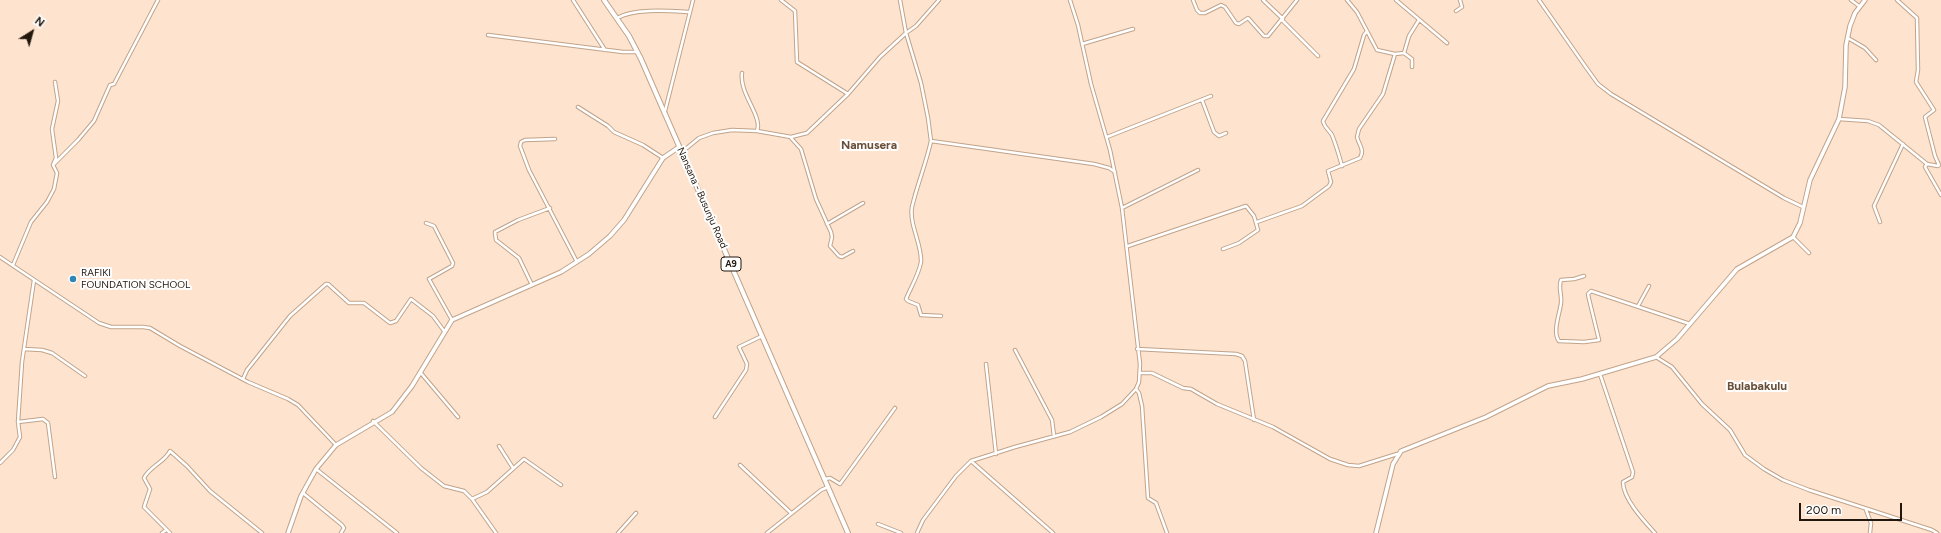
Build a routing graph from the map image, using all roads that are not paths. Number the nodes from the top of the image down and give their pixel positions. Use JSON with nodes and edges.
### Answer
{"nodes":[{"id":1,"x":158,"y":0,"type":"edge"},
{"id":2,"x":573,"y":0,"type":"edge"},
{"id":3,"x":604,"y":0,"type":"edge"},
{"id":4,"x":693,"y":0,"type":"edge"},
{"id":5,"x":781,"y":0,"type":"edge"},
{"id":6,"x":900,"y":0,"type":"edge"},
{"id":7,"x":938,"y":0,"type":"edge"},
{"id":8,"x":1070,"y":0,"type":"edge"},
{"id":9,"x":1193,"y":0,"type":"edge"},
{"id":10,"x":1263,"y":0,"type":"edge"},
{"id":11,"x":1297,"y":0,"type":"edge"},
{"id":12,"x":1347,"y":0,"type":"edge"},
{"id":13,"x":1396,"y":0,"type":"edge"},
{"id":14,"x":1460,"y":0,"type":"edge"},
{"id":15,"x":1539,"y":0,"type":"edge"},
{"id":16,"x":1851,"y":0,"type":"edge"},
{"id":17,"x":1865,"y":0,"type":"edge"},
{"id":18,"x":1896,"y":0,"type":"edge"},
{"id":19,"x":1860,"y":6,"type":"junction"},
{"id":20,"x":1456,"y":11,"type":"dead end"},
{"id":21,"x":690,"y":12,"type":"junction"},
{"id":22,"x":617,"y":18,"type":"junction"},
{"id":23,"x":1282,"y":20,"type":"junction"},
{"id":24,"x":1420,"y":20,"type":"junction"},
{"id":25,"x":1133,"y":29,"type":"dead end"},
{"id":26,"x":1367,"y":31,"type":"junction"},
{"id":27,"x":906,"y":33,"type":"junction"},
{"id":28,"x":488,"y":35,"type":"dead end"},
{"id":29,"x":1848,"y":38,"type":"junction"},
{"id":30,"x":1447,"y":43,"type":"dead end"},
{"id":31,"x":1082,"y":44,"type":"junction"},
{"id":32,"x":606,"y":50,"type":"junction"},
{"id":33,"x":637,"y":52,"type":"junction"},
{"id":34,"x":1404,"y":53,"type":"junction"},
{"id":35,"x":1395,"y":54,"type":"junction"},
{"id":36,"x":1318,"y":56,"type":"dead end"},
{"id":37,"x":1876,"y":60,"type":"dead end"},
{"id":38,"x":1412,"y":67,"type":"dead end"},
{"id":39,"x":742,"y":73,"type":"dead end"},
{"id":40,"x":55,"y":82,"type":"dead end"},
{"id":41,"x":848,"y":94,"type":"junction"},
{"id":42,"x":1211,"y":96,"type":"dead end"},
{"id":43,"x":1202,"y":100,"type":"junction"},
{"id":44,"x":578,"y":106,"type":"dead end"},
{"id":45,"x":664,"y":111,"type":"junction"},
{"id":46,"x":1839,"y":119,"type":"junction"},
{"id":47,"x":757,"y":131,"type":"junction"},
{"id":48,"x":1226,"y":133,"type":"dead end"},
{"id":49,"x":1107,"y":137,"type":"junction"},
{"id":50,"x":791,"y":138,"type":"junction"},
{"id":51,"x":555,"y":139,"type":"dead end"},
{"id":52,"x":930,"y":141,"type":"junction"},
{"id":53,"x":1903,"y":144,"type":"junction"},
{"id":54,"x":679,"y":147,"type":"junction"},
{"id":55,"x":682,"y":152,"type":"junction"},
{"id":56,"x":663,"y":158,"type":"junction"},
{"id":57,"x":1928,"y":164,"type":"junction"},
{"id":58,"x":53,"y":165,"type":"junction"},
{"id":59,"x":1342,"y":166,"type":"junction"},
{"id":60,"x":1198,"y":170,"type":"dead end"},
{"id":61,"x":1115,"y":172,"type":"junction"},
{"id":62,"x":1941,"y":195,"type":"edge"},
{"id":63,"x":863,"y":204,"type":"dead end"},
{"id":64,"x":1803,"y":207,"type":"junction"},
{"id":65,"x":550,"y":208,"type":"junction"},
{"id":66,"x":1122,"y":208,"type":"junction"},
{"id":67,"x":1257,"y":222,"type":"junction"},
{"id":68,"x":1880,"y":222,"type":"dead end"},
{"id":69,"x":426,"y":223,"type":"dead end"},
{"id":70,"x":827,"y":224,"type":"junction"},
{"id":71,"x":1793,"y":237,"type":"junction"},
{"id":72,"x":1128,"y":246,"type":"junction"},
{"id":73,"x":1222,"y":249,"type":"dead end"},
{"id":74,"x":853,"y":251,"type":"dead end"},
{"id":75,"x":1809,"y":253,"type":"dead end"},
{"id":76,"x":0,"y":257,"type":"edge"},
{"id":77,"x":578,"y":262,"type":"junction"},
{"id":78,"x":13,"y":266,"type":"junction"},
{"id":79,"x":1584,"y":276,"type":"dead end"},
{"id":80,"x":34,"y":280,"type":"junction"},
{"id":81,"x":532,"y":285,"type":"junction"},
{"id":82,"x":1648,"y":286,"type":"dead end"},
{"id":83,"x":1638,"y":306,"type":"junction"},
{"id":84,"x":941,"y":316,"type":"dead end"},
{"id":85,"x":452,"y":320,"type":"junction"},
{"id":86,"x":1691,"y":324,"type":"junction"},
{"id":87,"x":444,"y":331,"type":"junction"},
{"id":88,"x":762,"y":336,"type":"junction"},
{"id":89,"x":24,"y":349,"type":"junction"},
{"id":90,"x":1137,"y":349,"type":"junction"},
{"id":91,"x":1015,"y":350,"type":"dead end"},
{"id":92,"x":1656,"y":357,"type":"junction"},
{"id":93,"x":986,"y":364,"type":"dead end"},
{"id":94,"x":420,"y":371,"type":"junction"},
{"id":95,"x":1140,"y":373,"type":"junction"},
{"id":96,"x":1600,"y":374,"type":"junction"},
{"id":97,"x":85,"y":376,"type":"dead end"},
{"id":98,"x":243,"y":379,"type":"junction"},
{"id":99,"x":1136,"y":390,"type":"junction"},
{"id":100,"x":895,"y":408,"type":"dead end"},
{"id":101,"x":458,"y":417,"type":"dead end"},
{"id":102,"x":714,"y":417,"type":"dead end"},
{"id":103,"x":1254,"y":420,"type":"junction"},
{"id":104,"x":373,"y":421,"type":"junction"},
{"id":105,"x":18,"y":422,"type":"junction"},
{"id":106,"x":1054,"y":436,"type":"junction"},
{"id":107,"x":336,"y":445,"type":"junction"},
{"id":108,"x":499,"y":446,"type":"dead end"},
{"id":109,"x":996,"y":454,"type":"junction"},
{"id":110,"x":1398,"y":454,"type":"junction"},
{"id":111,"x":971,"y":462,"type":"junction"},
{"id":112,"x":0,"y":463,"type":"edge"},
{"id":113,"x":740,"y":465,"type":"dead end"},
{"id":114,"x":513,"y":468,"type":"junction"},
{"id":115,"x":316,"y":469,"type":"junction"},
{"id":116,"x":55,"y":477,"type":"dead end"},
{"id":117,"x":825,"y":479,"type":"junction"},
{"id":118,"x":561,"y":485,"type":"dead end"},
{"id":119,"x":828,"y":487,"type":"junction"},
{"id":120,"x":302,"y":493,"type":"junction"},
{"id":121,"x":472,"y":499,"type":"junction"},
{"id":122,"x":1866,"y":509,"type":"junction"},
{"id":123,"x":636,"y":513,"type":"dead end"},
{"id":124,"x":791,"y":514,"type":"junction"},
{"id":125,"x":878,"y":524,"type":"dead end"},
{"id":126,"x":166,"y":530,"type":"junction"},
{"id":127,"x":162,"y":533,"type":"edge"},
{"id":128,"x":170,"y":533,"type":"edge"},
{"id":129,"x":262,"y":533,"type":"edge"},
{"id":130,"x":288,"y":533,"type":"edge"},
{"id":131,"x":341,"y":533,"type":"edge"},
{"id":132,"x":397,"y":533,"type":"edge"},
{"id":133,"x":496,"y":533,"type":"edge"},
{"id":134,"x":618,"y":533,"type":"edge"},
{"id":135,"x":767,"y":533,"type":"edge"},
{"id":136,"x":848,"y":533,"type":"edge"},
{"id":137,"x":901,"y":533,"type":"edge"},
{"id":138,"x":916,"y":533,"type":"edge"},
{"id":139,"x":1053,"y":533,"type":"edge"},
{"id":140,"x":1167,"y":533,"type":"edge"},
{"id":141,"x":1376,"y":533,"type":"edge"},
{"id":142,"x":1655,"y":533,"type":"edge"},
{"id":143,"x":1870,"y":533,"type":"edge"},
{"id":144,"x":1937,"y":533,"type":"edge"}],
"edges":[{"from":1,"to":58,"type":"street"},
{"from":2,"to":32,"type":"street"},
{"from":3,"to":22,"type":"main road","name":"Nansana - Busunju Road","number":"A9"},
{"from":4,"to":21,"type":"street"},
{"from":5,"to":41,"type":"street"},
{"from":6,"to":27,"type":"street"},
{"from":7,"to":27,"type":"street"},
{"from":8,"to":31,"type":"street"},
{"from":9,"to":23,"type":"street"},
{"from":10,"to":23,"type":"street"},
{"from":11,"to":23,"type":"street"},
{"from":12,"to":26,"type":"street"},
{"from":13,"to":24,"type":"street"},
{"from":14,"to":20,"type":"street"},
{"from":15,"to":64,"type":"street"},
{"from":16,"to":19,"type":"street"},
{"from":17,"to":19,"type":"street"},
{"from":18,"to":57,"type":"street"},
{"from":19,"to":29,"type":"street"},
{"from":21,"to":22,"type":"street"},
{"from":21,"to":45,"type":"street"},
{"from":22,"to":33,"type":"main road","name":"Nansana - Busunju Road","number":"A9"},
{"from":23,"to":36,"type":"street"},
{"from":24,"to":30,"type":"street"},
{"from":24,"to":34,"type":"street"},
{"from":25,"to":31,"type":"street"},
{"from":26,"to":35,"type":"street"},
{"from":26,"to":59,"type":"street"},
{"from":27,"to":41,"type":"street"},
{"from":27,"to":52,"type":"street"},
{"from":28,"to":32,"type":"street"},
{"from":29,"to":37,"type":"street"},
{"from":29,"to":46,"type":"street"},
{"from":31,"to":49,"type":"street"},
{"from":32,"to":33,"type":"street"},
{"from":33,"to":45,"type":"main road","name":"Nansana - Busunju Road","number":"A9"},
{"from":34,"to":35,"type":"street"},
{"from":34,"to":38,"type":"street"},
{"from":35,"to":59,"type":"street"},
{"from":39,"to":47,"type":"street"},
{"from":40,"to":58,"type":"street"},
{"from":41,"to":50,"type":"street"},
{"from":42,"to":43,"type":"street"},
{"from":43,"to":48,"type":"street"},
{"from":43,"to":49,"type":"street"},
{"from":44,"to":56,"type":"street"},
{"from":45,"to":54,"type":"main road","name":"Nansana - Busunju Road","number":"A9"},
{"from":46,"to":53,"type":"street"},
{"from":46,"to":64,"type":"street"},
{"from":47,"to":50,"type":"street"},
{"from":47,"to":55,"type":"street"},
{"from":49,"to":61,"type":"street"},
{"from":50,"to":70,"type":"street"},
{"from":51,"to":65,"type":"street"},
{"from":52,"to":61,"type":"street"},
{"from":52,"to":84,"type":"street"},
{"from":53,"to":57,"type":"street"},
{"from":53,"to":68,"type":"street"},
{"from":54,"to":55,"type":"main road","name":"Nansana - Busunju Road","number":"A9"},
{"from":54,"to":56,"type":"street"},
{"from":55,"to":88,"type":"main road","name":"Nansana - Busunju Road","number":"A9"},
{"from":56,"to":77,"type":"street"},
{"from":57,"to":62,"type":"street"},
{"from":58,"to":78,"type":"street"},
{"from":59,"to":67,"type":"street"},
{"from":60,"to":66,"type":"street"},
{"from":61,"to":66,"type":"street"},
{"from":63,"to":70,"type":"street"},
{"from":64,"to":71,"type":"street"},
{"from":65,"to":77,"type":"street"},
{"from":65,"to":81,"type":"street"},
{"from":66,"to":72,"type":"street"},
{"from":67,"to":72,"type":"street"},
{"from":67,"to":73,"type":"street"},
{"from":69,"to":85,"type":"street"},
{"from":70,"to":74,"type":"street"},
{"from":71,"to":75,"type":"street"},
{"from":71,"to":86,"type":"street"},
{"from":72,"to":90,"type":"street"},
{"from":76,"to":78,"type":"street"},
{"from":77,"to":81,"type":"street"},
{"from":78,"to":80,"type":"street"},
{"from":79,"to":83,"type":"street"},
{"from":80,"to":89,"type":"street"},
{"from":80,"to":98,"type":"street"},
{"from":81,"to":85,"type":"street"},
{"from":82,"to":83,"type":"street"},
{"from":83,"to":86,"type":"street"},
{"from":85,"to":87,"type":"street"},
{"from":86,"to":92,"type":"street"},
{"from":87,"to":94,"type":"street"},
{"from":87,"to":98,"type":"street"},
{"from":88,"to":102,"type":"street"},
{"from":88,"to":117,"type":"main road","name":"Nansana - Busunju Road","number":"A9"},
{"from":89,"to":97,"type":"street"},
{"from":89,"to":105,"type":"street"},
{"from":90,"to":95,"type":"street"},
{"from":90,"to":103,"type":"street"},
{"from":91,"to":106,"type":"street"},
{"from":92,"to":96,"type":"street"},
{"from":92,"to":122,"type":"street"},
{"from":93,"to":109,"type":"street"},
{"from":94,"to":101,"type":"street"},
{"from":94,"to":104,"type":"street"},
{"from":95,"to":99,"type":"street"},
{"from":95,"to":103,"type":"street"},
{"from":96,"to":110,"type":"street"},
{"from":96,"to":142,"type":"street"},
{"from":98,"to":107,"type":"street"},
{"from":99,"to":106,"type":"street"},
{"from":99,"to":140,"type":"street"},
{"from":100,"to":117,"type":"street"},
{"from":103,"to":110,"type":"street"},
{"from":104,"to":107,"type":"street"},
{"from":104,"to":121,"type":"street"},
{"from":105,"to":112,"type":"street"},
{"from":105,"to":116,"type":"street"},
{"from":106,"to":109,"type":"street"},
{"from":107,"to":115,"type":"street"},
{"from":108,"to":114,"type":"street"},
{"from":109,"to":111,"type":"street"},
{"from":110,"to":141,"type":"street"},
{"from":111,"to":138,"type":"street"},
{"from":111,"to":139,"type":"street"},
{"from":113,"to":124,"type":"street"},
{"from":114,"to":118,"type":"street"},
{"from":114,"to":121,"type":"street"},
{"from":115,"to":120,"type":"street"},
{"from":115,"to":132,"type":"street"},
{"from":117,"to":119,"type":"main road","name":"Nansana - Busunju Road","number":"A9"},
{"from":119,"to":124,"type":"street"},
{"from":119,"to":136,"type":"main road","name":"Nansana - Busunju Road","number":"A9"},
{"from":120,"to":130,"type":"street"},
{"from":120,"to":131,"type":"street"},
{"from":121,"to":133,"type":"street"},
{"from":122,"to":143,"type":"street"},
{"from":122,"to":144,"type":"street"},
{"from":123,"to":134,"type":"street"},
{"from":124,"to":135,"type":"street"},
{"from":125,"to":137,"type":"street"},
{"from":126,"to":127,"type":"street"},
{"from":126,"to":128,"type":"street"},
{"from":126,"to":129,"type":"street"}]}
